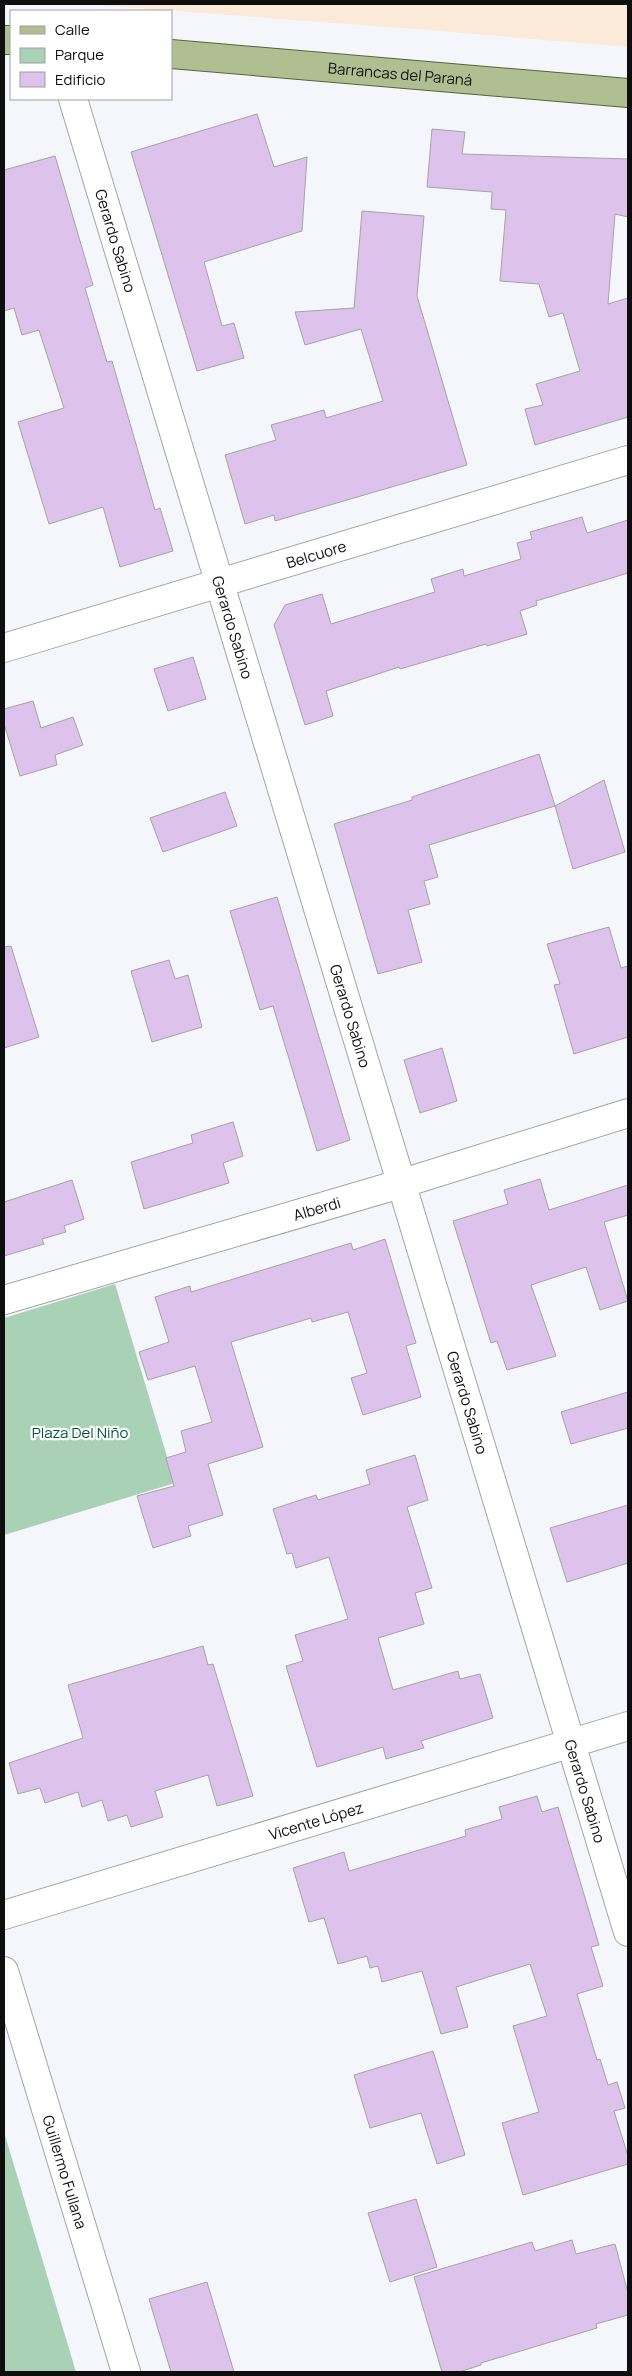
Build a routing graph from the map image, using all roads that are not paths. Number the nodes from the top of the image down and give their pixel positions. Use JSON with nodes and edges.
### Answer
{"nodes":[{"id":1,"x":172,"y":54,"type":"edge"},
{"id":2,"x":628,"y":92,"type":"edge"},
{"id":3,"x":74,"y":100,"type":"edge"},
{"id":4,"x":628,"y":460,"type":"edge"},
{"id":5,"x":221,"y":583,"type":"junction"},
{"id":6,"x":4,"y":648,"type":"edge"},
{"id":7,"x":628,"y":1113,"type":"edge"},
{"id":8,"x":400,"y":1184,"type":"junction"},
{"id":9,"x":4,"y":1300,"type":"edge"},
{"id":10,"x":628,"y":1726,"type":"edge"},
{"id":11,"x":572,"y":1744,"type":"junction"},
{"id":12,"x":4,"y":1914,"type":"edge"},
{"id":13,"x":628,"y":1932,"type":"edge"},
{"id":14,"x":4,"y":1972,"type":"edge"},
{"id":15,"x":126,"y":2372,"type":"edge"}],
"edges":[{"from":1,"to":2,"type":"main road","name":"Barrancas del Paraná"},
{"from":3,"to":5,"type":"street","name":"Gerardo Sabino"},
{"from":4,"to":5,"type":"street","name":"Belcuore"},
{"from":5,"to":6,"type":"street","name":"Belcuore"},
{"from":5,"to":8,"type":"street","name":"Gerardo Sabino"},
{"from":7,"to":8,"type":"street","name":"Alberdi"},
{"from":8,"to":9,"type":"street","name":"Alberdi"},
{"from":8,"to":11,"type":"street","name":"Gerardo Sabino"},
{"from":10,"to":11,"type":"street","name":"Vicente López"},
{"from":11,"to":12,"type":"street","name":"Vicente López"},
{"from":11,"to":13,"type":"street","name":"Gerardo Sabino"},
{"from":14,"to":15,"type":"street","name":"Guillermo Fullana"}]}
